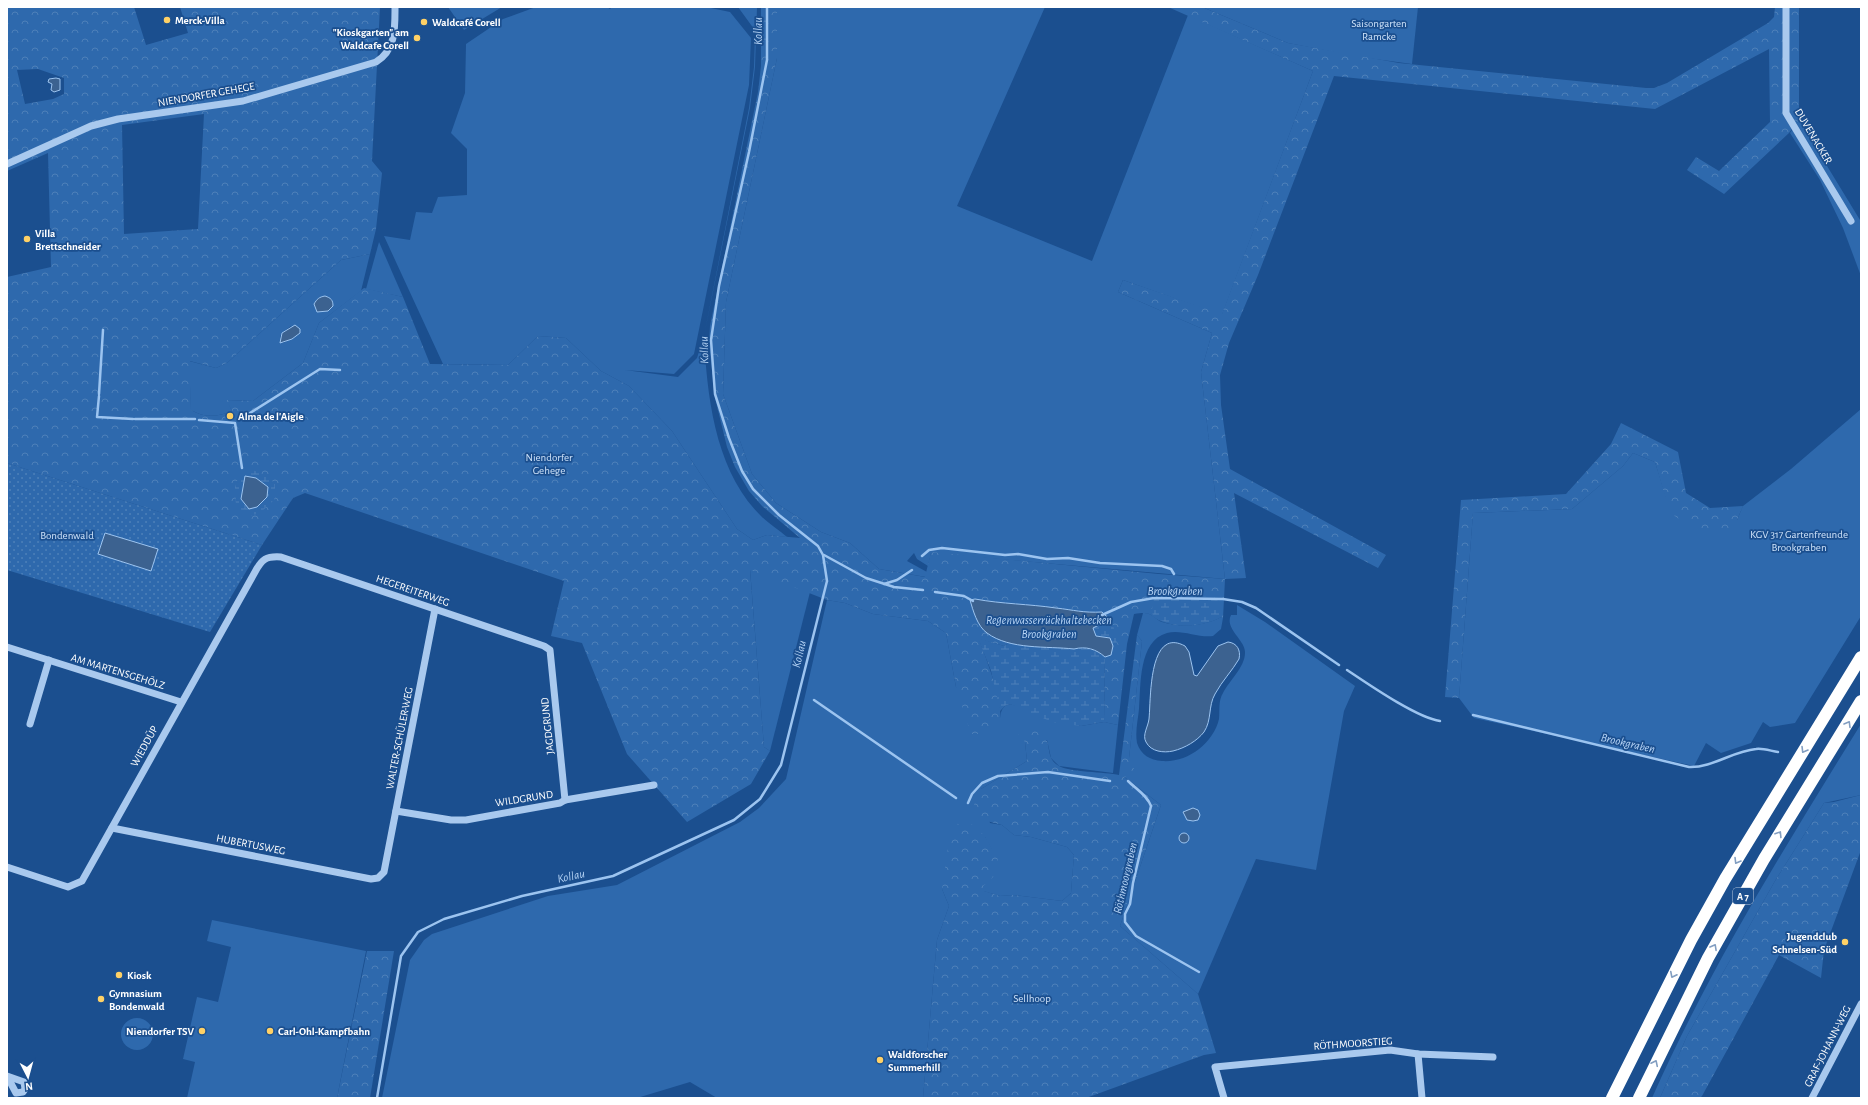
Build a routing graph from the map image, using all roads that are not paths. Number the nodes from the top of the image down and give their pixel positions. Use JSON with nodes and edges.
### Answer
{"nodes":[{"id":1,"x":395,"y":7,"type":"edge"},
{"id":2,"x":1786,"y":7,"type":"edge"},
{"id":3,"x":7,"y":164,"type":"edge"},
{"id":4,"x":1852,"y":221,"type":"dead end"},
{"id":5,"x":269,"y":556,"type":"joint"},
{"id":6,"x":435,"y":609,"type":"junction"},
{"id":7,"x":7,"y":647,"type":"edge"},
{"id":8,"x":550,"y":650,"type":"joint"},
{"id":9,"x":1861,"y":657,"type":"edge"},
{"id":10,"x":49,"y":660,"type":"junction"},
{"id":11,"x":1861,"y":701,"type":"edge"},
{"id":12,"x":182,"y":702,"type":"junction"},
{"id":13,"x":30,"y":724,"type":"dead end"},
{"id":14,"x":654,"y":785,"type":"dead end"},
{"id":15,"x":565,"y":800,"type":"junction"},
{"id":16,"x":396,"y":811,"type":"junction"},
{"id":17,"x":112,"y":828,"type":"junction"},
{"id":18,"x":7,"y":867,"type":"edge"},
{"id":19,"x":384,"y":872,"type":"joint"},
{"id":20,"x":1861,"y":1004,"type":"edge"},
{"id":21,"x":1418,"y":1054,"type":"junction"},
{"id":22,"x":1493,"y":1057,"type":"dead end"},
{"id":23,"x":1224,"y":1098,"type":"edge"},
{"id":24,"x":1422,"y":1098,"type":"edge"},
{"id":25,"x":1612,"y":1098,"type":"edge"},
{"id":26,"x":1639,"y":1098,"type":"edge"},
{"id":27,"x":1812,"y":1098,"type":"edge"}],
"edges":[{"from":1,"to":3,"type":"street","name":"NIENDORFER GEHEGE"},
{"from":2,"to":4,"type":"street","name":"DUVENACKER"},
{"from":5,"to":6,"type":"street","name":"HEGEREITERWEG"},
{"from":5,"to":12,"type":"street","name":"WIEDDÜP"},
{"from":6,"to":8,"type":"street","name":"HEGEREITERWEG"},
{"from":6,"to":16,"type":"street","name":"WALTER-SCHÜLER-WEG"},
{"from":7,"to":10,"type":"street","name":"AM MARTENSGEHÖLZ"},
{"from":8,"to":15,"type":"street","name":"JAGDGRUND"},
{"from":9,"to":25,"type":"highway","number":"A 7","one_way":true},
{"from":10,"to":12,"type":"street","name":"AM MARTENSGEHÖLZ"},
{"from":10,"to":13,"type":"street"},
{"from":26,"to":11,"type":"highway","number":"A 7","one_way":true},
{"from":12,"to":17,"type":"street","name":"WIEDDÜP"},
{"from":14,"to":15,"type":"street","name":"WILDGRUND"},
{"from":15,"to":16,"type":"street","name":"WILDGRUND"},
{"from":16,"to":19,"type":"street","name":"WALTER-SCHÜLER-WEG"},
{"from":17,"to":18,"type":"street","name":"WIEDDÜP"},
{"from":17,"to":19,"type":"street","name":"HUBERTUSWEG"},
{"from":20,"to":27,"type":"street","name":"GRAF-JOHANN-WEG"},
{"from":21,"to":22,"type":"street","name":"RÖTHMOORSTIEG"},
{"from":21,"to":23,"type":"street","name":"RÖTHMOORSTIEG"},
{"from":21,"to":24,"type":"street"}]}
